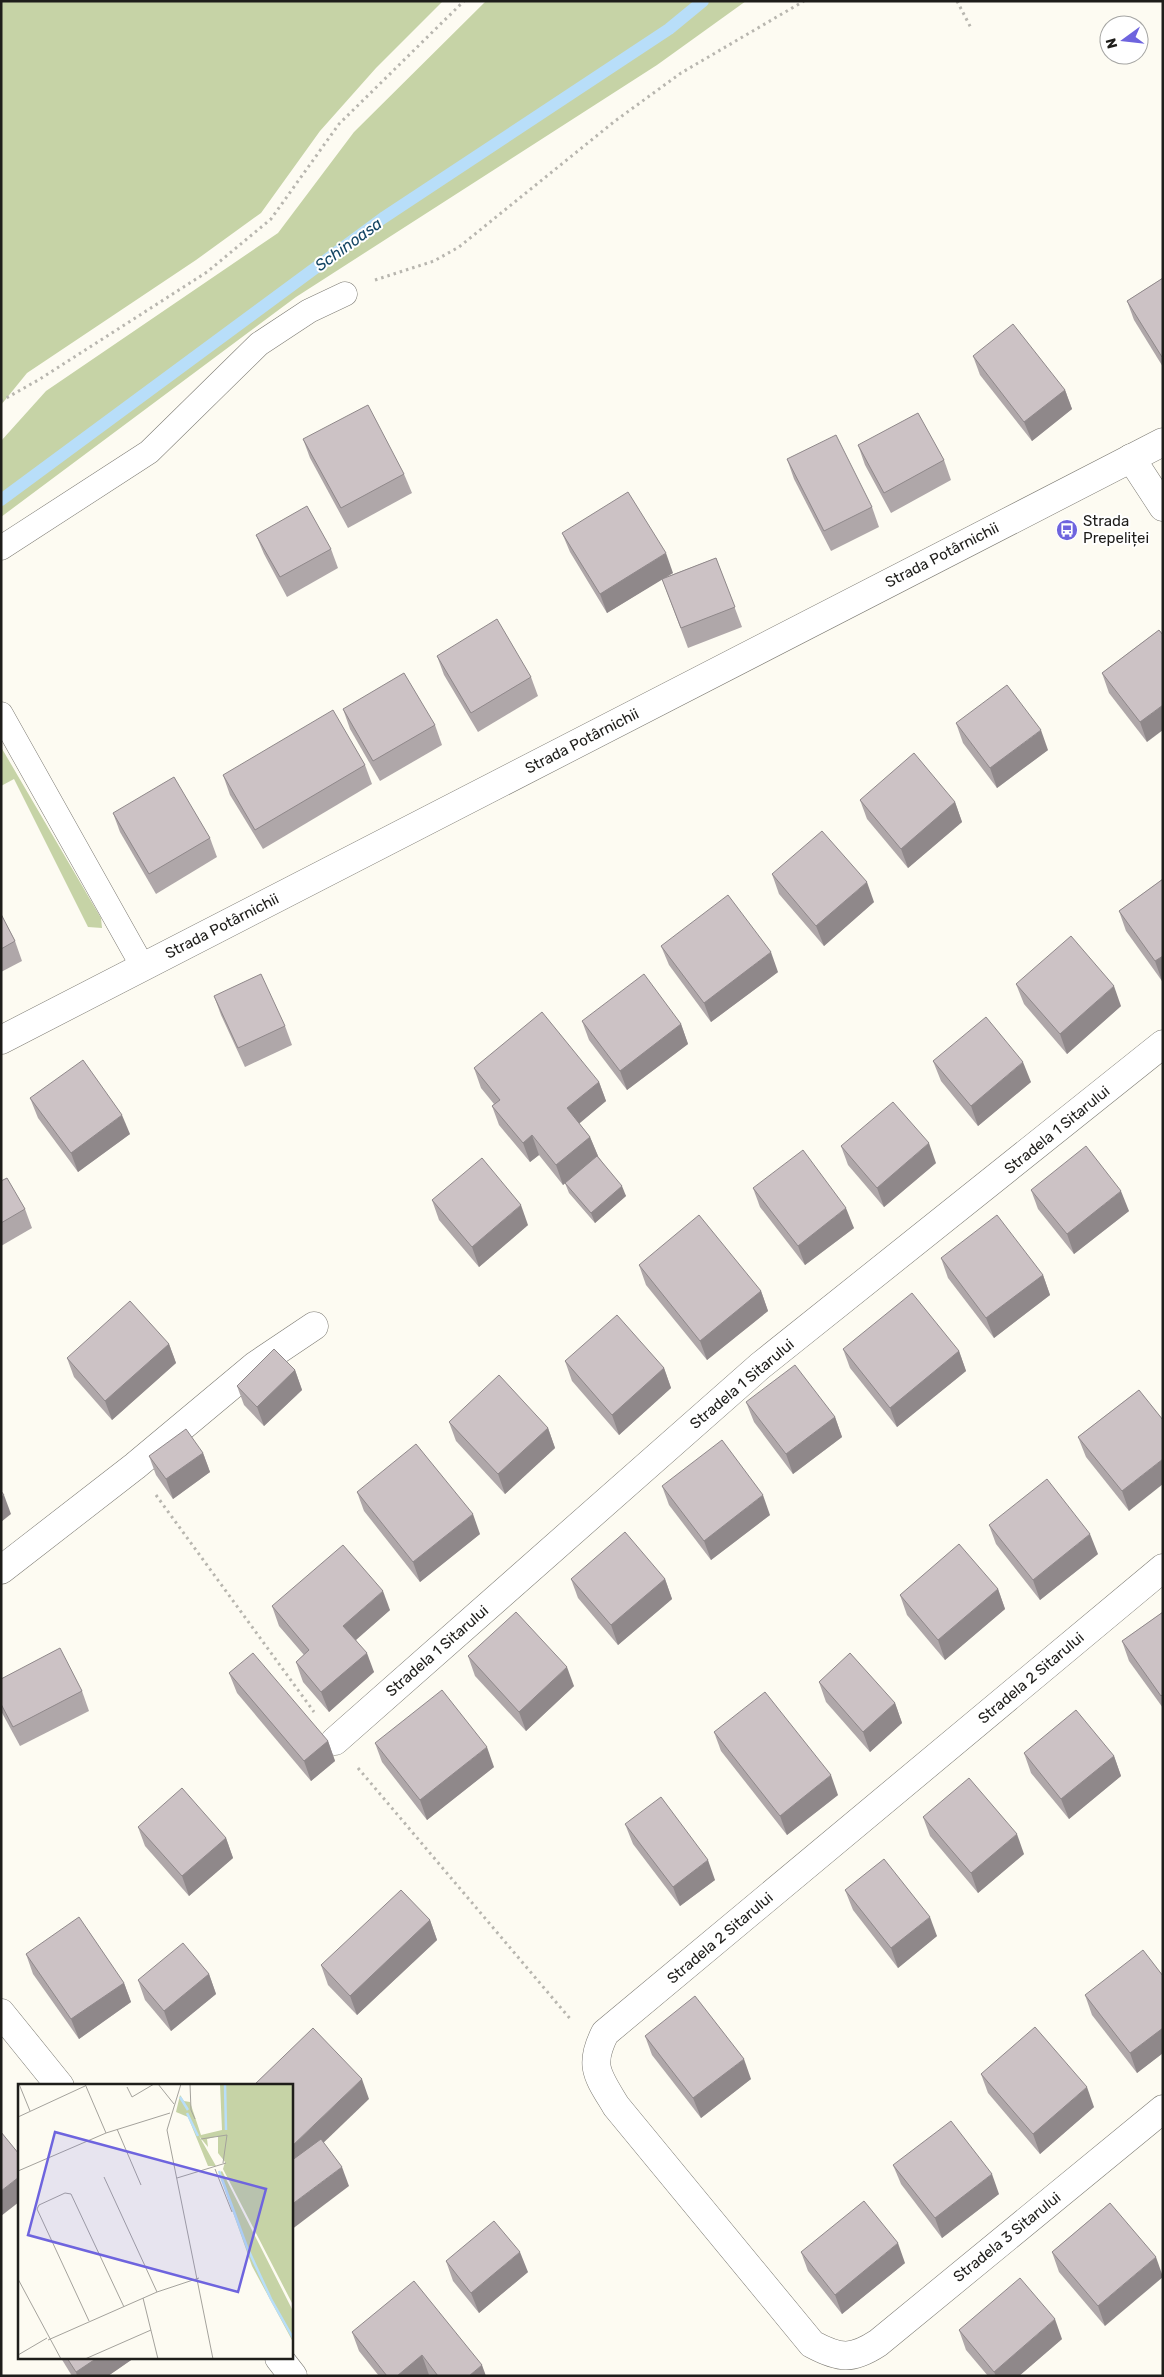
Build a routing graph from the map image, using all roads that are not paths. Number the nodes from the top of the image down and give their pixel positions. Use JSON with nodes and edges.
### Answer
{"nodes":[{"id":1,"x":345,"y":294,"type":"road end"},
{"id":2,"x":1163,"y":442,"type":"edge"},
{"id":3,"x":1131,"y":458,"type":"junction"},
{"id":4,"x":1163,"y":507,"type":"edge"},
{"id":5,"x":1,"y":548,"type":"edge"},
{"id":6,"x":1,"y":714,"type":"edge"},
{"id":7,"x":143,"y":967,"type":"junction"},
{"id":8,"x":1,"y":1040,"type":"edge"},
{"id":9,"x":1163,"y":1044,"type":"edge"},
{"id":10,"x":314,"y":1326,"type":"dead end"},
{"id":11,"x":1163,"y":1568,"type":"edge"},
{"id":12,"x":1,"y":1570,"type":"edge"},
{"id":13,"x":335,"y":1741,"type":"road end"},
{"id":14,"x":1,"y":2013,"type":"edge"},
{"id":15,"x":58,"y":2084,"type":"edge"},
{"id":16,"x":1163,"y":2109,"type":"edge"},
{"id":17,"x":847,"y":2356,"type":"joint"},
{"id":18,"x":281,"y":2360,"type":"edge"},
{"id":19,"x":293,"y":2376,"type":"edge"}],
"edges":[{"from":1,"to":5,"type":"lane"},
{"from":2,"to":3,"type":"street","name":"Strada Potârnichii"},
{"from":3,"to":4,"type":"street"},
{"from":3,"to":7,"type":"street","name":"Strada Potârnichii"},
{"from":6,"to":7,"type":"lane"},
{"from":7,"to":8,"type":"street","name":"Strada Potârnichii"},
{"from":9,"to":13,"type":"street","name":"Stradela 1 Sitarului"},
{"from":10,"to":12,"type":"street"},
{"from":11,"to":17,"type":"street","name":"Stradela 2 Sitarului"},
{"from":14,"to":15,"type":"street"},
{"from":16,"to":17,"type":"street","name":"Stradela 3 Sitarului"},
{"from":18,"to":19,"type":"street"}]}
